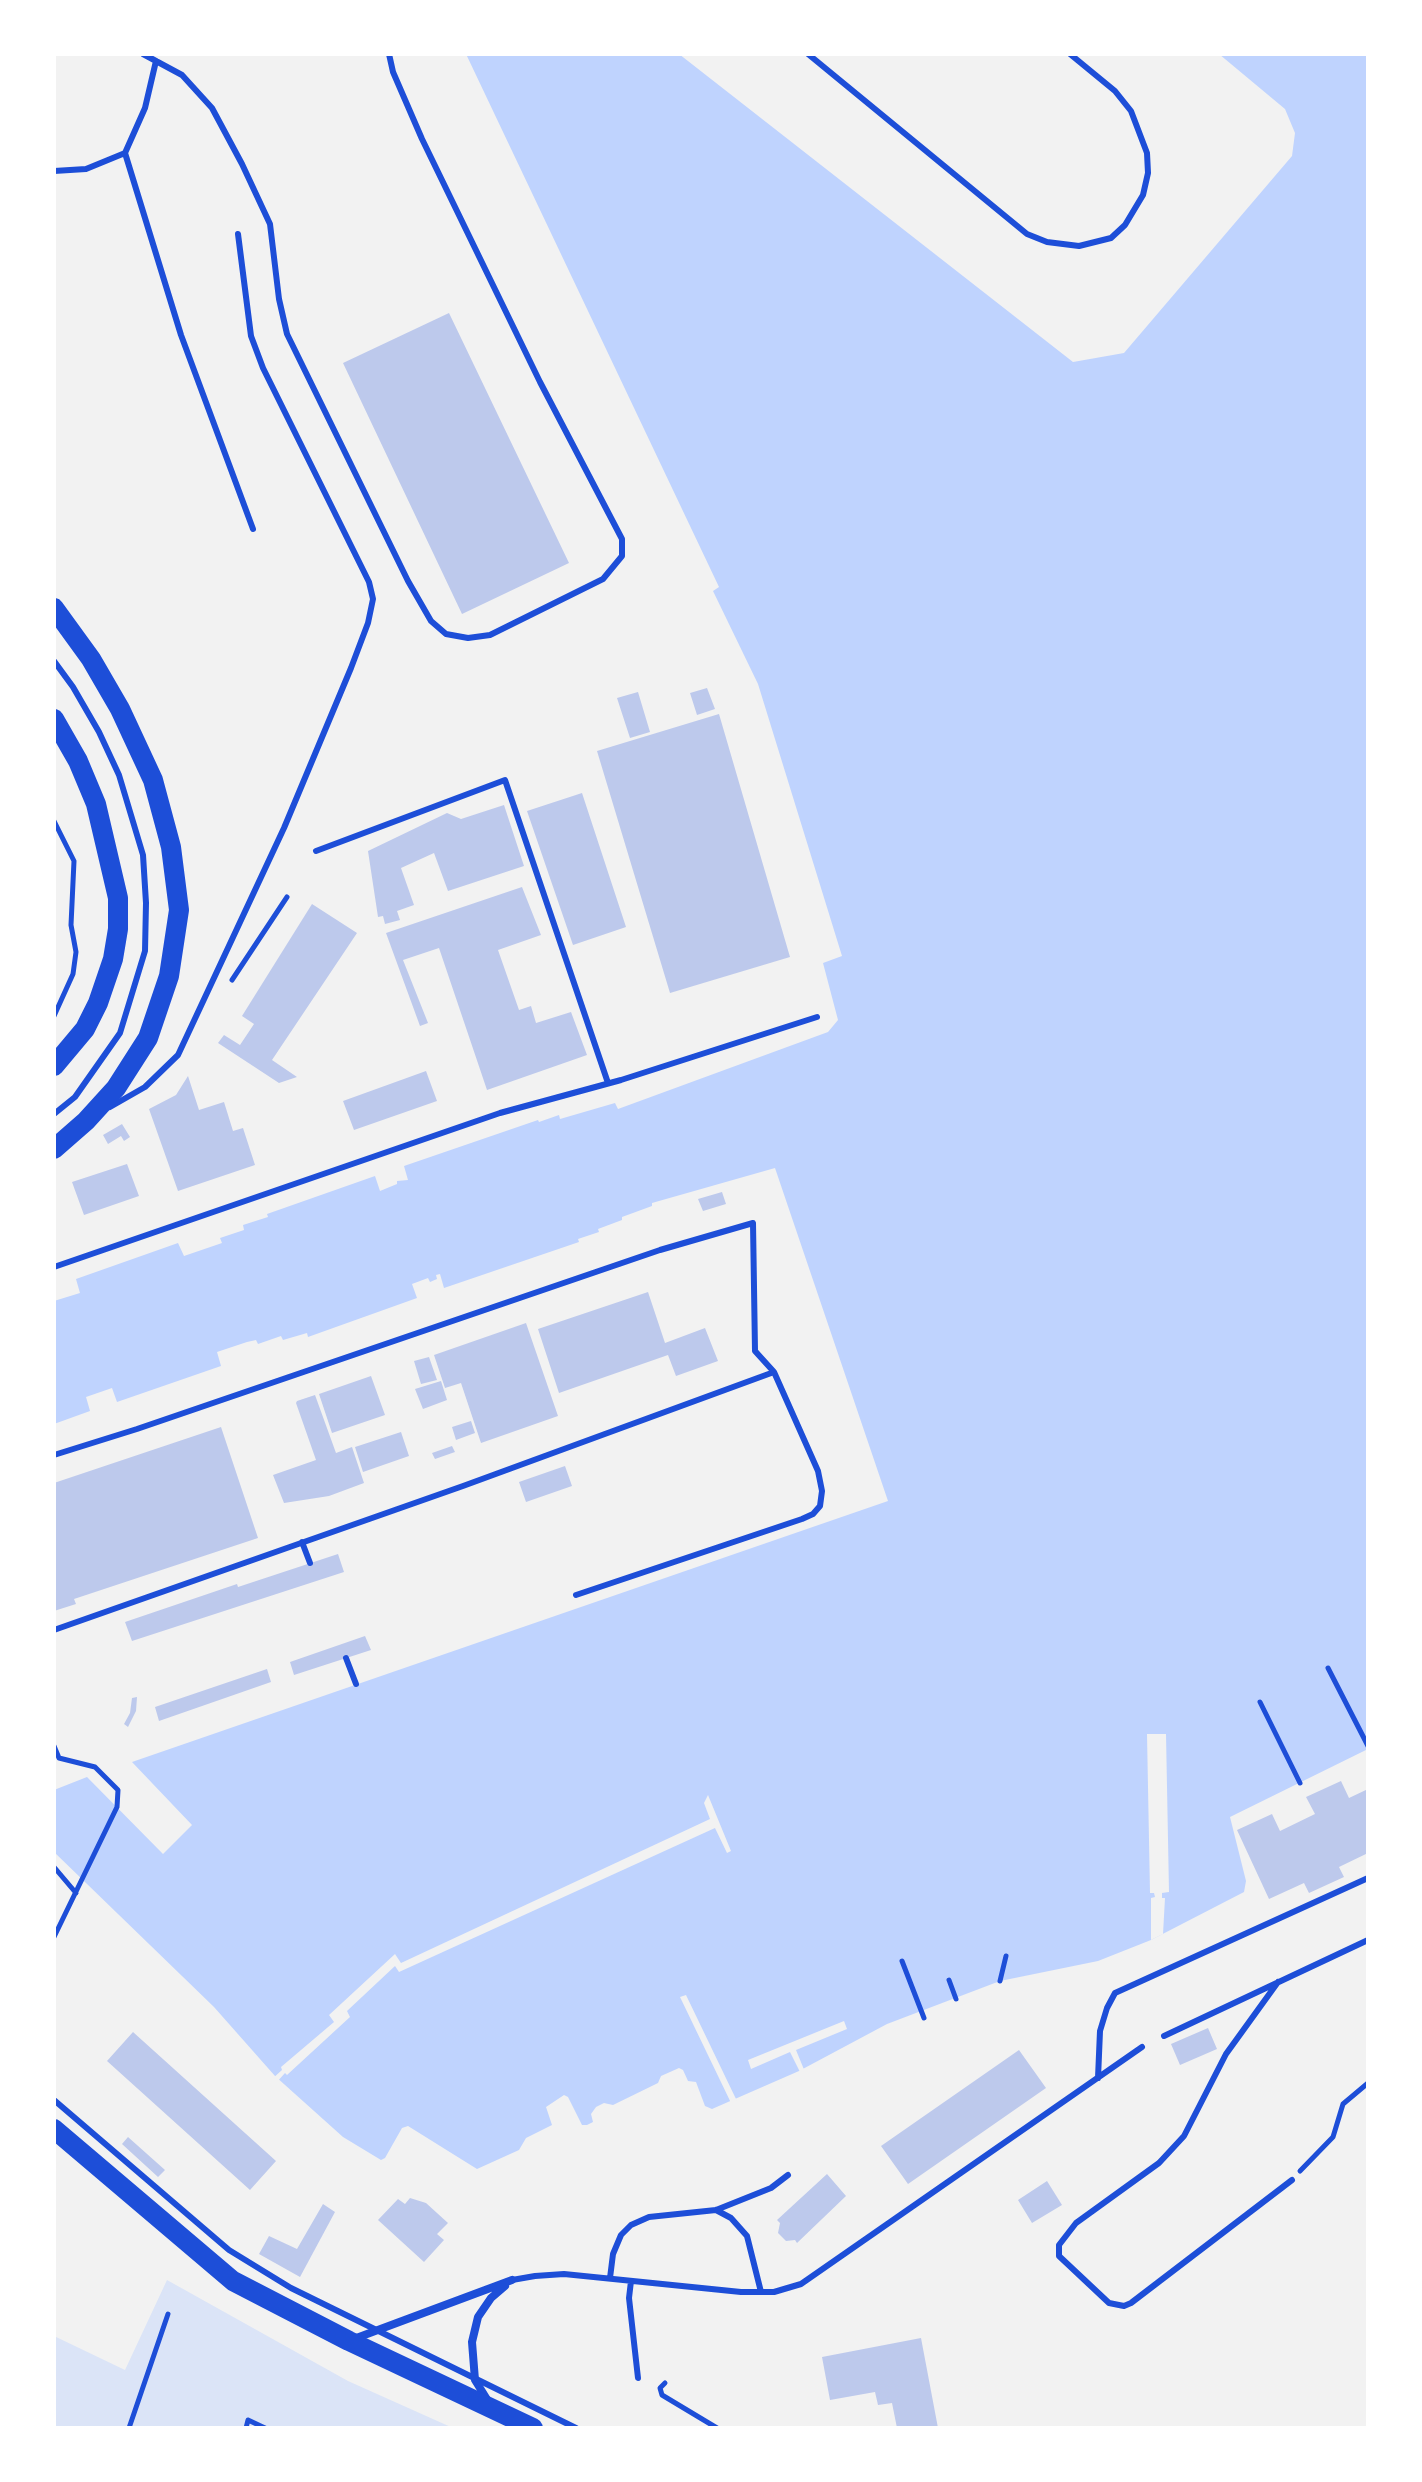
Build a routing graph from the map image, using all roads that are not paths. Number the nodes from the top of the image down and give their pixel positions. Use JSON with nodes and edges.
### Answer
{"nodes":[{"id":1,"x":143,"y":54,"type":"edge"},
{"id":2,"x":389,"y":54,"type":"edge"},
{"id":3,"x":808,"y":54,"type":"edge"},
{"id":4,"x":1070,"y":54,"type":"edge"},
{"id":5,"x":156,"y":61,"type":"junction"},
{"id":6,"x":125,"y":153,"type":"junction"},
{"id":7,"x":54,"y":171,"type":"edge"},
{"id":8,"x":238,"y":234,"type":"dead end"},
{"id":9,"x":253,"y":529,"type":"dead end"},
{"id":10,"x":54,"y":608,"type":"edge"},
{"id":11,"x":54,"y":661,"type":"edge"},
{"id":12,"x":54,"y":719,"type":"edge"},
{"id":13,"x":316,"y":851,"type":"dead end"},
{"id":14,"x":817,"y":1017,"type":"dead end"},
{"id":15,"x":54,"y":1066,"type":"edge"},
{"id":16,"x":608,"y":1083,"type":"junction"},
{"id":17,"x":54,"y":1114,"type":"edge"},
{"id":18,"x":86,"y":1121,"type":"junction"},
{"id":19,"x":54,"y":1149,"type":"edge"},
{"id":20,"x":54,"y":1267,"type":"edge"},
{"id":21,"x":774,"y":1372,"type":"junction"},
{"id":22,"x":54,"y":1455,"type":"edge"},
{"id":23,"x":302,"y":1542,"type":"junction"},
{"id":24,"x":310,"y":1563,"type":"dead end"},
{"id":25,"x":576,"y":1595,"type":"dead end"},
{"id":26,"x":54,"y":1630,"type":"edge"},
{"id":27,"x":346,"y":1658,"type":"dead end"},
{"id":28,"x":356,"y":1684,"type":"dead end"},
{"id":29,"x":1368,"y":1878,"type":"edge"},
{"id":30,"x":1368,"y":1940,"type":"edge"},
{"id":31,"x":1278,"y":1982,"type":"junction"},
{"id":32,"x":1164,"y":2036,"type":"dead end"},
{"id":33,"x":1142,"y":2047,"type":"dead end"},
{"id":34,"x":1098,"y":2078,"type":"junction"},
{"id":35,"x":54,"y":2100,"type":"edge"},
{"id":36,"x":54,"y":2129,"type":"edge"},
{"id":37,"x":788,"y":2175,"type":"dead end"},
{"id":38,"x":1292,"y":2180,"type":"road end"},
{"id":39,"x":716,"y":2210,"type":"junction"},
{"id":40,"x":610,"y":2278,"type":"junction"},
{"id":41,"x":512,"y":2280,"type":"junction"},
{"id":42,"x":631,"y":2281,"type":"junction"},
{"id":43,"x":761,"y":2292,"type":"junction"},
{"id":44,"x":375,"y":2330,"type":"junction"},
{"id":45,"x":349,"y":2341,"type":"junction"},
{"id":46,"x":638,"y":2378,"type":"dead end"},
{"id":47,"x":475,"y":2380,"type":"junction"},
{"id":48,"x":496,"y":2411,"type":"junction"},
{"id":49,"x":533,"y":2428,"type":"edge"},
{"id":50,"x":576,"y":2428,"type":"edge"}],
"edges":[{"from":1,"to":5,"type":"lane"},
{"from":2,"to":5,"type":"lane"},
{"from":3,"to":4,"type":"lane"},
{"from":5,"to":6,"type":"lane"},
{"from":6,"to":7,"type":"lane"},
{"from":6,"to":9,"type":"lane"},
{"from":8,"to":18,"type":"lane"},
{"from":10,"to":18,"type":"main road"},
{"from":11,"to":17,"type":"lane"},
{"from":12,"to":15,"type":"main road"},
{"from":13,"to":16,"type":"lane"},
{"from":14,"to":16,"type":"lane"},
{"from":16,"to":20,"type":"lane"},
{"from":18,"to":19,"type":"main road"},
{"from":21,"to":22,"type":"lane"},
{"from":21,"to":23,"type":"lane"},
{"from":21,"to":25,"type":"lane"},
{"from":23,"to":24,"type":"lane"},
{"from":23,"to":26,"type":"lane"},
{"from":27,"to":28,"type":"lane"},
{"from":29,"to":34,"type":"lane"},
{"from":30,"to":31,"type":"lane"},
{"from":31,"to":32,"type":"lane"},
{"from":31,"to":38,"type":"lane"},
{"from":33,"to":34,"type":"lane"},
{"from":34,"to":43,"type":"lane"},
{"from":35,"to":44,"type":"lane"},
{"from":36,"to":45,"type":"main road"},
{"from":37,"to":39,"type":"lane"},
{"from":39,"to":40,"type":"lane"},
{"from":39,"to":43,"type":"lane"},
{"from":40,"to":41,"type":"lane"},
{"from":40,"to":42,"type":"lane"},
{"from":41,"to":44,"type":"street"},
{"from":41,"to":47,"type":"street"},
{"from":42,"to":43,"type":"lane"},
{"from":42,"to":46,"type":"lane"},
{"from":44,"to":45,"type":"street"},
{"from":44,"to":47,"type":"lane"},
{"from":45,"to":48,"type":"main road"},
{"from":47,"to":48,"type":"street"},
{"from":47,"to":50,"type":"lane"},
{"from":48,"to":49,"type":"main road"}]}
